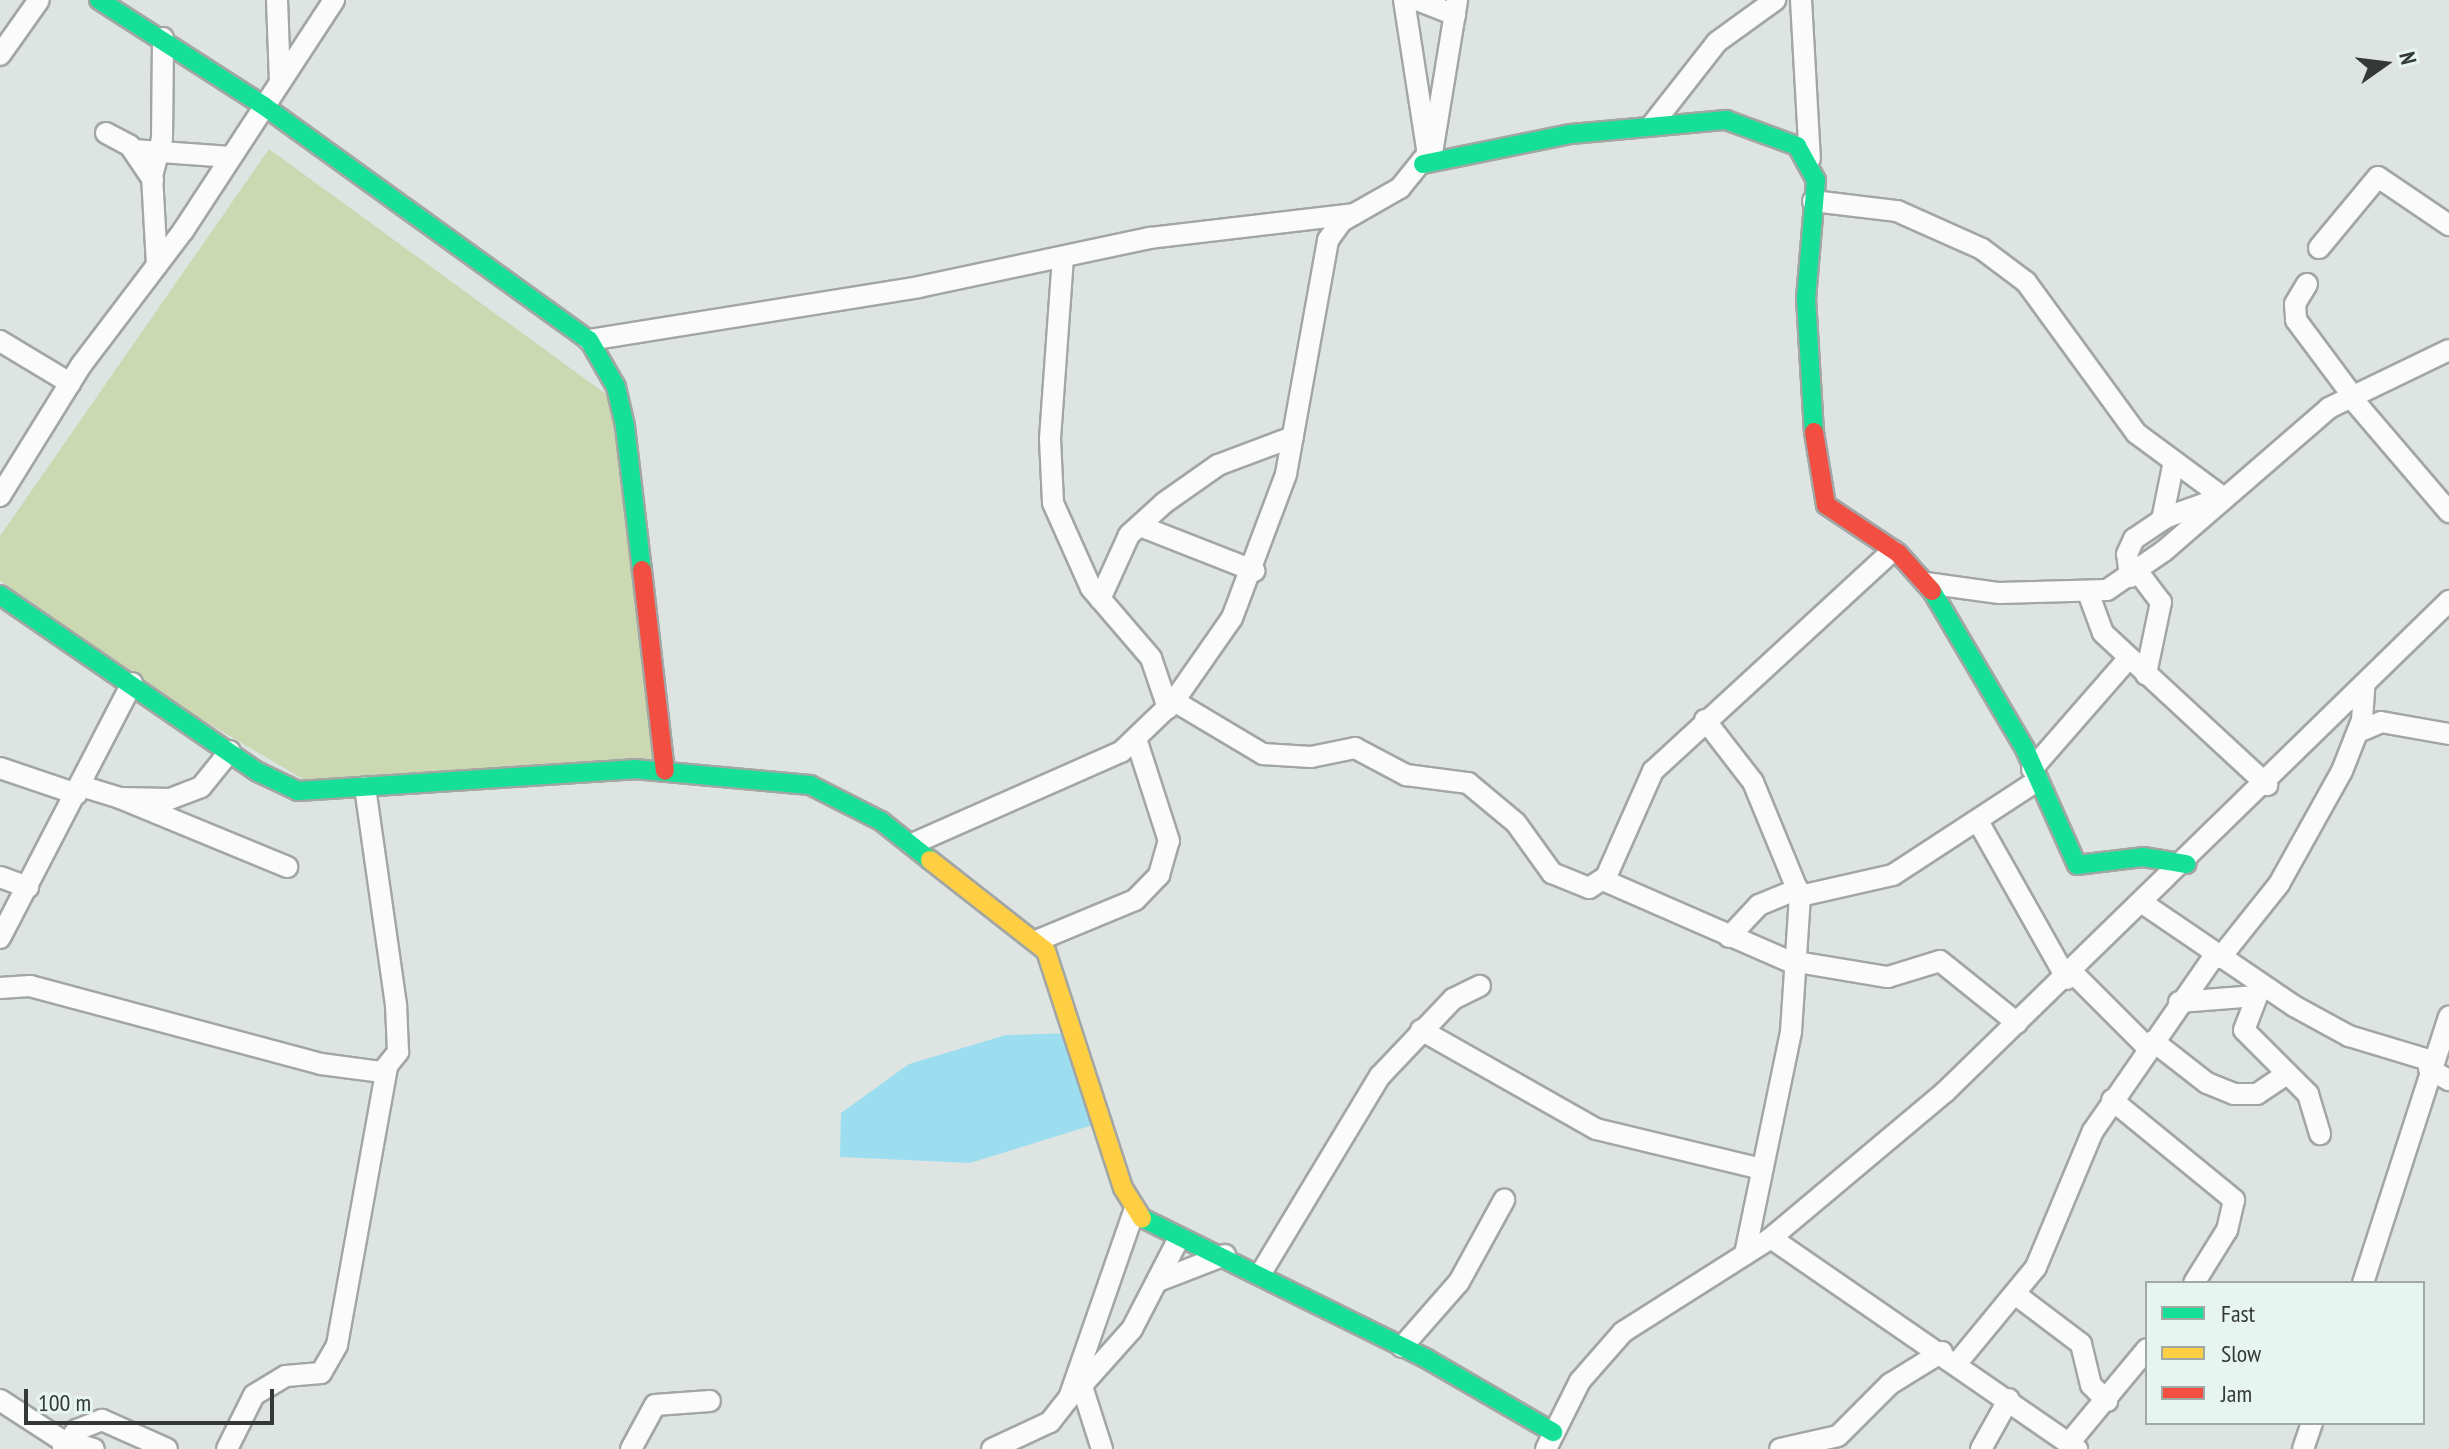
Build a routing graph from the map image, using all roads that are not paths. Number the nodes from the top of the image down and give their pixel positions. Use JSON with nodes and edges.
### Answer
{"nodes":[{"id":1,"x":39,"y":0,"type":"edge"},
{"id":2,"x":99,"y":0,"type":"edge"},
{"id":3,"x":277,"y":0,"type":"edge"},
{"id":4,"x":334,"y":0,"type":"edge"},
{"id":5,"x":1404,"y":0,"type":"edge"},
{"id":6,"x":1417,"y":0,"type":"edge"},
{"id":7,"x":1775,"y":0,"type":"edge"},
{"id":8,"x":1801,"y":0,"type":"edge"},
{"id":9,"x":1456,"y":7,"type":"edge"},
{"id":10,"x":163,"y":38,"type":"junction"},
{"id":11,"x":0,"y":55,"type":"edge"},
{"id":12,"x":280,"y":82,"type":"junction"},
{"id":13,"x":264,"y":106,"type":"junction"},
{"id":14,"x":1652,"y":125,"type":"junction"},
{"id":15,"x":106,"y":133,"type":"dead end"},
{"id":16,"x":161,"y":147,"type":"junction"},
{"id":17,"x":133,"y":150,"type":"junction"},
{"id":18,"x":231,"y":157,"type":"junction"},
{"id":19,"x":1425,"y":159,"type":"junction"},
{"id":20,"x":1810,"y":159,"type":"junction"},
{"id":21,"x":153,"y":180,"type":"junction"},
{"id":22,"x":1813,"y":201,"type":"junction"},
{"id":23,"x":1357,"y":213,"type":"junction"},
{"id":24,"x":2449,"y":225,"type":"edge"},
{"id":25,"x":2319,"y":248,"type":"dead end"},
{"id":26,"x":1063,"y":257,"type":"junction"},
{"id":27,"x":157,"y":265,"type":"junction"},
{"id":28,"x":2307,"y":284,"type":"dead end"},
{"id":29,"x":589,"y":340,"type":"junction"},
{"id":30,"x":0,"y":341,"type":"edge"},
{"id":31,"x":2449,"y":350,"type":"edge"},
{"id":32,"x":70,"y":383,"type":"junction"},
{"id":33,"x":2351,"y":396,"type":"junction"},
{"id":34,"x":1293,"y":437,"type":"junction"},
{"id":35,"x":2174,"y":461,"type":"junction"},
{"id":36,"x":0,"y":496,"type":"edge"},
{"id":37,"x":2219,"y":498,"type":"junction"},
{"id":38,"x":2449,"y":512,"type":"edge"},
{"id":39,"x":2162,"y":520,"type":"junction"},
{"id":40,"x":1140,"y":526,"type":"junction"},
{"id":41,"x":1893,"y":550,"type":"junction"},
{"id":42,"x":1255,"y":571,"type":"junction"},
{"id":43,"x":2134,"y":574,"type":"junction"},
{"id":44,"x":1926,"y":583,"type":"junction"},
{"id":45,"x":0,"y":595,"type":"edge"},
{"id":46,"x":2089,"y":595,"type":"junction"},
{"id":47,"x":1100,"y":599,"type":"junction"},
{"id":48,"x":2446,"y":608,"type":"edge"},
{"id":49,"x":2129,"y":658,"type":"junction"},
{"id":50,"x":2146,"y":674,"type":"junction"},
{"id":51,"x":132,"y":683,"type":"junction"},
{"id":52,"x":2364,"y":688,"type":"junction"},
{"id":53,"x":1171,"y":704,"type":"junction"},
{"id":54,"x":1705,"y":720,"type":"junction"},
{"id":55,"x":2358,"y":732,"type":"junction"},
{"id":56,"x":2449,"y":734,"type":"edge"},
{"id":57,"x":1136,"y":739,"type":"junction"},
{"id":58,"x":230,"y":751,"type":"junction"},
{"id":59,"x":0,"y":768,"type":"edge"},
{"id":60,"x":665,"y":771,"type":"junction"},
{"id":61,"x":2035,"y":775,"type":"junction"},
{"id":62,"x":2267,"y":785,"type":"junction"},
{"id":63,"x":365,"y":787,"type":"junction"},
{"id":64,"x":79,"y":790,"type":"junction"},
{"id":65,"x":120,"y":798,"type":"junction"},
{"id":66,"x":1979,"y":823,"type":"junction"},
{"id":67,"x":912,"y":844,"type":"junction"},
{"id":68,"x":2186,"y":864,"type":"junction"},
{"id":69,"x":287,"y":867,"type":"dead end"},
{"id":70,"x":0,"y":877,"type":"edge"},
{"id":71,"x":1603,"y":880,"type":"junction"},
{"id":72,"x":28,"y":887,"type":"junction"},
{"id":73,"x":1799,"y":892,"type":"junction"},
{"id":74,"x":2141,"y":902,"type":"junction"},
{"id":75,"x":1729,"y":937,"type":"junction"},
{"id":76,"x":0,"y":938,"type":"edge"},
{"id":77,"x":1036,"y":941,"type":"junction"},
{"id":78,"x":2213,"y":962,"type":"junction"},
{"id":79,"x":1798,"y":963,"type":"junction"},
{"id":80,"x":2070,"y":976,"type":"junction"},
{"id":81,"x":1480,"y":986,"type":"dead end"},
{"id":82,"x":0,"y":988,"type":"edge"},
{"id":83,"x":2259,"y":991,"type":"junction"},
{"id":84,"x":2221,"y":997,"type":"junction"},
{"id":85,"x":2179,"y":1002,"type":"junction"},
{"id":86,"x":2449,"y":1017,"type":"edge"},
{"id":87,"x":2017,"y":1023,"type":"junction"},
{"id":88,"x":2243,"y":1024,"type":"junction"},
{"id":89,"x":1421,"y":1030,"type":"junction"},
{"id":90,"x":2150,"y":1045,"type":"junction"},
{"id":91,"x":2430,"y":1065,"type":"junction"},
{"id":92,"x":387,"y":1068,"type":"junction"},
{"id":93,"x":2284,"y":1076,"type":"junction"},
{"id":94,"x":2449,"y":1080,"type":"edge"},
{"id":95,"x":2112,"y":1100,"type":"junction"},
{"id":96,"x":2320,"y":1134,"type":"dead end"},
{"id":97,"x":1761,"y":1169,"type":"junction"},
{"id":98,"x":1504,"y":1200,"type":"dead end"},
{"id":99,"x":1134,"y":1211,"type":"junction"},
{"id":100,"x":1179,"y":1238,"type":"junction"},
{"id":101,"x":1771,"y":1238,"type":"junction"},
{"id":102,"x":1745,"y":1254,"type":"junction"},
{"id":103,"x":1225,"y":1255,"type":"junction"},
{"id":104,"x":1261,"y":1273,"type":"junction"},
{"id":105,"x":1158,"y":1281,"type":"junction"},
{"id":106,"x":2195,"y":1281,"type":"edge"},
{"id":107,"x":2364,"y":1281,"type":"edge"},
{"id":108,"x":2015,"y":1294,"type":"junction"},
{"id":109,"x":1402,"y":1347,"type":"junction"},
{"id":110,"x":2145,"y":1352,"type":"edge"},
{"id":111,"x":1950,"y":1358,"type":"junction"},
{"id":112,"x":1081,"y":1380,"type":"junction"},
{"id":113,"x":2009,"y":1399,"type":"junction"},
{"id":114,"x":0,"y":1400,"type":"edge"},
{"id":115,"x":710,"y":1401,"type":"dead end"},
{"id":116,"x":2107,"y":1401,"type":"junction"},
{"id":117,"x":2311,"y":1425,"type":"edge"},
{"id":118,"x":1550,"y":1441,"type":"edge"},
{"id":119,"x":65,"y":1444,"type":"edge"},
{"id":120,"x":1839,"y":1445,"type":"edge"},
{"id":121,"x":2073,"y":1446,"type":"edge"},
{"id":122,"x":94,"y":1449,"type":"edge"},
{"id":123,"x":167,"y":1449,"type":"edge"},
{"id":124,"x":227,"y":1449,"type":"edge"},
{"id":125,"x":631,"y":1449,"type":"edge"},
{"id":126,"x":992,"y":1449,"type":"edge"},
{"id":127,"x":1102,"y":1449,"type":"edge"},
{"id":128,"x":1780,"y":1449,"type":"edge"},
{"id":129,"x":1981,"y":1449,"type":"edge"},
{"id":130,"x":2303,"y":1449,"type":"edge"}],
"edges":[{"from":1,"to":11,"type":"street"},
{"from":2,"to":10,"type":"street"},
{"from":3,"to":12,"type":"street"},
{"from":4,"to":12,"type":"street"},
{"from":5,"to":19,"type":"street"},
{"from":6,"to":9,"type":"street"},
{"from":7,"to":14,"type":"street"},
{"from":8,"to":20,"type":"street"},
{"from":9,"to":19,"type":"street"},
{"from":10,"to":13,"type":"street"},
{"from":10,"to":16,"type":"street"},
{"from":12,"to":13,"type":"street"},
{"from":13,"to":18,"type":"street"},
{"from":13,"to":29,"type":"street"},
{"from":14,"to":19,"type":"street"},
{"from":14,"to":20,"type":"street"},
{"from":15,"to":17,"type":"street"},
{"from":16,"to":17,"type":"street"},
{"from":16,"to":18,"type":"street"},
{"from":16,"to":21,"type":"street"},
{"from":17,"to":21,"type":"street"},
{"from":18,"to":27,"type":"street"},
{"from":19,"to":23,"type":"street"},
{"from":20,"to":22,"type":"street"},
{"from":21,"to":27,"type":"street"},
{"from":22,"to":35,"type":"street"},
{"from":22,"to":41,"type":"street"},
{"from":23,"to":26,"type":"street"},
{"from":23,"to":34,"type":"street"},
{"from":24,"to":25,"type":"street"},
{"from":26,"to":29,"type":"street"},
{"from":26,"to":47,"type":"street"},
{"from":27,"to":32,"type":"street"},
{"from":28,"to":33,"type":"street"},
{"from":29,"to":60,"type":"street"},
{"from":30,"to":32,"type":"street"},
{"from":31,"to":33,"type":"street"},
{"from":32,"to":36,"type":"street"},
{"from":33,"to":37,"type":"street"},
{"from":33,"to":38,"type":"street"},
{"from":34,"to":40,"type":"street"},
{"from":34,"to":42,"type":"street"},
{"from":35,"to":37,"type":"street"},
{"from":35,"to":39,"type":"street"},
{"from":37,"to":39,"type":"street"},
{"from":37,"to":43,"type":"street"},
{"from":39,"to":43,"type":"street"},
{"from":40,"to":42,"type":"street"},
{"from":40,"to":47,"type":"street"},
{"from":41,"to":44,"type":"street"},
{"from":41,"to":54,"type":"street"},
{"from":42,"to":53,"type":"street"},
{"from":43,"to":46,"type":"street"},
{"from":43,"to":50,"type":"street"},
{"from":44,"to":46,"type":"street"},
{"from":44,"to":61,"type":"street"},
{"from":45,"to":51,"type":"street"},
{"from":46,"to":49,"type":"street"},
{"from":47,"to":53,"type":"street"},
{"from":48,"to":52,"type":"street"},
{"from":49,"to":50,"type":"street"},
{"from":49,"to":61,"type":"street"},
{"from":50,"to":62,"type":"street"},
{"from":51,"to":58,"type":"street"},
{"from":51,"to":64,"type":"street"},
{"from":52,"to":55,"type":"street"},
{"from":52,"to":62,"type":"street"},
{"from":53,"to":57,"type":"street"},
{"from":53,"to":71,"type":"street"},
{"from":54,"to":71,"type":"street"},
{"from":54,"to":73,"type":"street"},
{"from":55,"to":56,"type":"street"},
{"from":55,"to":78,"type":"street"},
{"from":57,"to":67,"type":"street"},
{"from":57,"to":77,"type":"street"},
{"from":58,"to":63,"type":"street"},
{"from":58,"to":65,"type":"street"},
{"from":59,"to":64,"type":"street"},
{"from":60,"to":63,"type":"street"},
{"from":60,"to":67,"type":"street"},
{"from":61,"to":66,"type":"street"},
{"from":61,"to":68,"type":"street"},
{"from":62,"to":68,"type":"street"},
{"from":63,"to":92,"type":"street"},
{"from":64,"to":65,"type":"street"},
{"from":64,"to":72,"type":"street"},
{"from":65,"to":69,"type":"street"},
{"from":66,"to":73,"type":"street"},
{"from":66,"to":80,"type":"street"},
{"from":67,"to":77,"type":"street"},
{"from":68,"to":74,"type":"street"},
{"from":70,"to":72,"type":"street"},
{"from":71,"to":75,"type":"street"},
{"from":72,"to":76,"type":"street"},
{"from":73,"to":75,"type":"street"},
{"from":73,"to":79,"type":"street"},
{"from":74,"to":78,"type":"street"},
{"from":74,"to":80,"type":"street"},
{"from":75,"to":79,"type":"street"},
{"from":77,"to":99,"type":"street"},
{"from":78,"to":83,"type":"street"},
{"from":78,"to":84,"type":"street"},
{"from":78,"to":85,"type":"street"},
{"from":79,"to":87,"type":"street"},
{"from":79,"to":97,"type":"street"},
{"from":80,"to":87,"type":"street"},
{"from":80,"to":90,"type":"street"},
{"from":81,"to":89,"type":"street"},
{"from":82,"to":92,"type":"street"},
{"from":83,"to":84,"type":"street"},
{"from":83,"to":88,"type":"street"},
{"from":83,"to":91,"type":"street"},
{"from":84,"to":85,"type":"street"},
{"from":84,"to":88,"type":"street"},
{"from":85,"to":90,"type":"street"},
{"from":86,"to":91,"type":"street"},
{"from":87,"to":101,"type":"street"},
{"from":88,"to":93,"type":"street"},
{"from":89,"to":97,"type":"street"},
{"from":89,"to":104,"type":"street"},
{"from":90,"to":93,"type":"street"},
{"from":90,"to":95,"type":"street"},
{"from":91,"to":94,"type":"street"},
{"from":91,"to":107,"type":"street"},
{"from":92,"to":124,"type":"street"},
{"from":93,"to":96,"type":"street"},
{"from":95,"to":106,"type":"street"},
{"from":95,"to":108,"type":"street"},
{"from":97,"to":102,"type":"street"},
{"from":98,"to":109,"type":"street"},
{"from":99,"to":100,"type":"street"},
{"from":99,"to":112,"type":"street"},
{"from":100,"to":103,"type":"street"},
{"from":100,"to":105,"type":"street"},
{"from":101,"to":102,"type":"street"},
{"from":101,"to":111,"type":"street"},
{"from":102,"to":118,"type":"street"},
{"from":103,"to":104,"type":"street"},
{"from":103,"to":105,"type":"street"},
{"from":104,"to":109,"type":"street"},
{"from":105,"to":112,"type":"street"},
{"from":108,"to":111,"type":"street"},
{"from":108,"to":116,"type":"street"},
{"from":109,"to":118,"type":"street"},
{"from":110,"to":116,"type":"street"},
{"from":111,"to":113,"type":"street"},
{"from":111,"to":120,"type":"street"},
{"from":112,"to":126,"type":"street"},
{"from":112,"to":127,"type":"street"},
{"from":113,"to":121,"type":"street"},
{"from":113,"to":129,"type":"street"},
{"from":114,"to":119,"type":"street"},
{"from":115,"to":125,"type":"street"},
{"from":116,"to":121,"type":"street"},
{"from":117,"to":130,"type":"street"},
{"from":119,"to":122,"type":"street"},
{"from":119,"to":123,"type":"street"},
{"from":120,"to":128,"type":"street"}]}
